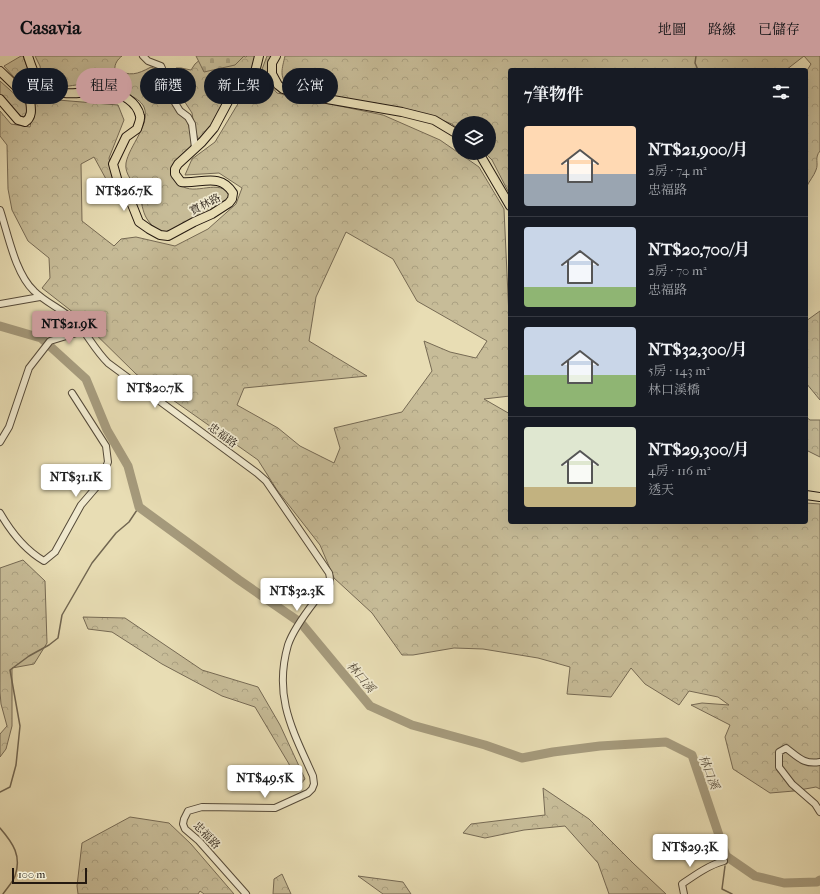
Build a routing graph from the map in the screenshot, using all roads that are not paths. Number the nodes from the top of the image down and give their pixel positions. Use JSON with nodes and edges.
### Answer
{"nodes":[{"id":1,"x":28,"y":56,"type":"edge"},
{"id":2,"x":143,"y":56,"type":"edge"},
{"id":3,"x":259,"y":56,"type":"edge"},
{"id":4,"x":276,"y":56,"type":"edge"},
{"id":5,"x":0,"y":71,"type":"edge"},
{"id":6,"x":0,"y":99,"type":"edge"},
{"id":7,"x":452,"y":131,"type":"edge"},
{"id":8,"x":195,"y":148,"type":"junction"},
{"id":9,"x":483,"y":160,"type":"edge"},
{"id":10,"x":508,"y":203,"type":"edge"},
{"id":11,"x":0,"y":210,"type":"edge"},
{"id":12,"x":40,"y":297,"type":"junction"},
{"id":13,"x":0,"y":304,"type":"edge"},
{"id":14,"x":83,"y":332,"type":"junction"},
{"id":15,"x":72,"y":393,"type":"dead end"},
{"id":16,"x":0,"y":442,"type":"edge"},
{"id":17,"x":808,"y":495,"type":"edge"},
{"id":18,"x":820,"y":497,"type":"edge"},
{"id":19,"x":0,"y":513,"type":"edge"},
{"id":20,"x":820,"y":762,"type":"edge"},
{"id":21,"x":820,"y":812,"type":"edge"},
{"id":22,"x":724,"y":861,"type":"dead end"},
{"id":23,"x":246,"y":894,"type":"edge"},
{"id":24,"x":684,"y":894,"type":"edge"}],
"edges":[{"from":1,"to":8,"type":"main road","name":"寶林路"},
{"from":2,"to":8,"type":"street"},
{"from":3,"to":8,"type":"main road","name":"寶林路"},
{"from":4,"to":7,"type":"main road"},
{"from":5,"to":6,"type":"main road"},
{"from":9,"to":10,"type":"main road"},
{"from":11,"to":12,"type":"street","name":"忠福路"},
{"from":12,"to":13,"type":"street"},
{"from":12,"to":14,"type":"street","name":"忠福路"},
{"from":14,"to":16,"type":"street"},
{"from":14,"to":23,"type":"street","name":"忠福路"},
{"from":15,"to":19,"type":"street"},
{"from":17,"to":18,"type":"main road"},
{"from":20,"to":21,"type":"street"},
{"from":22,"to":24,"type":"street"}]}
